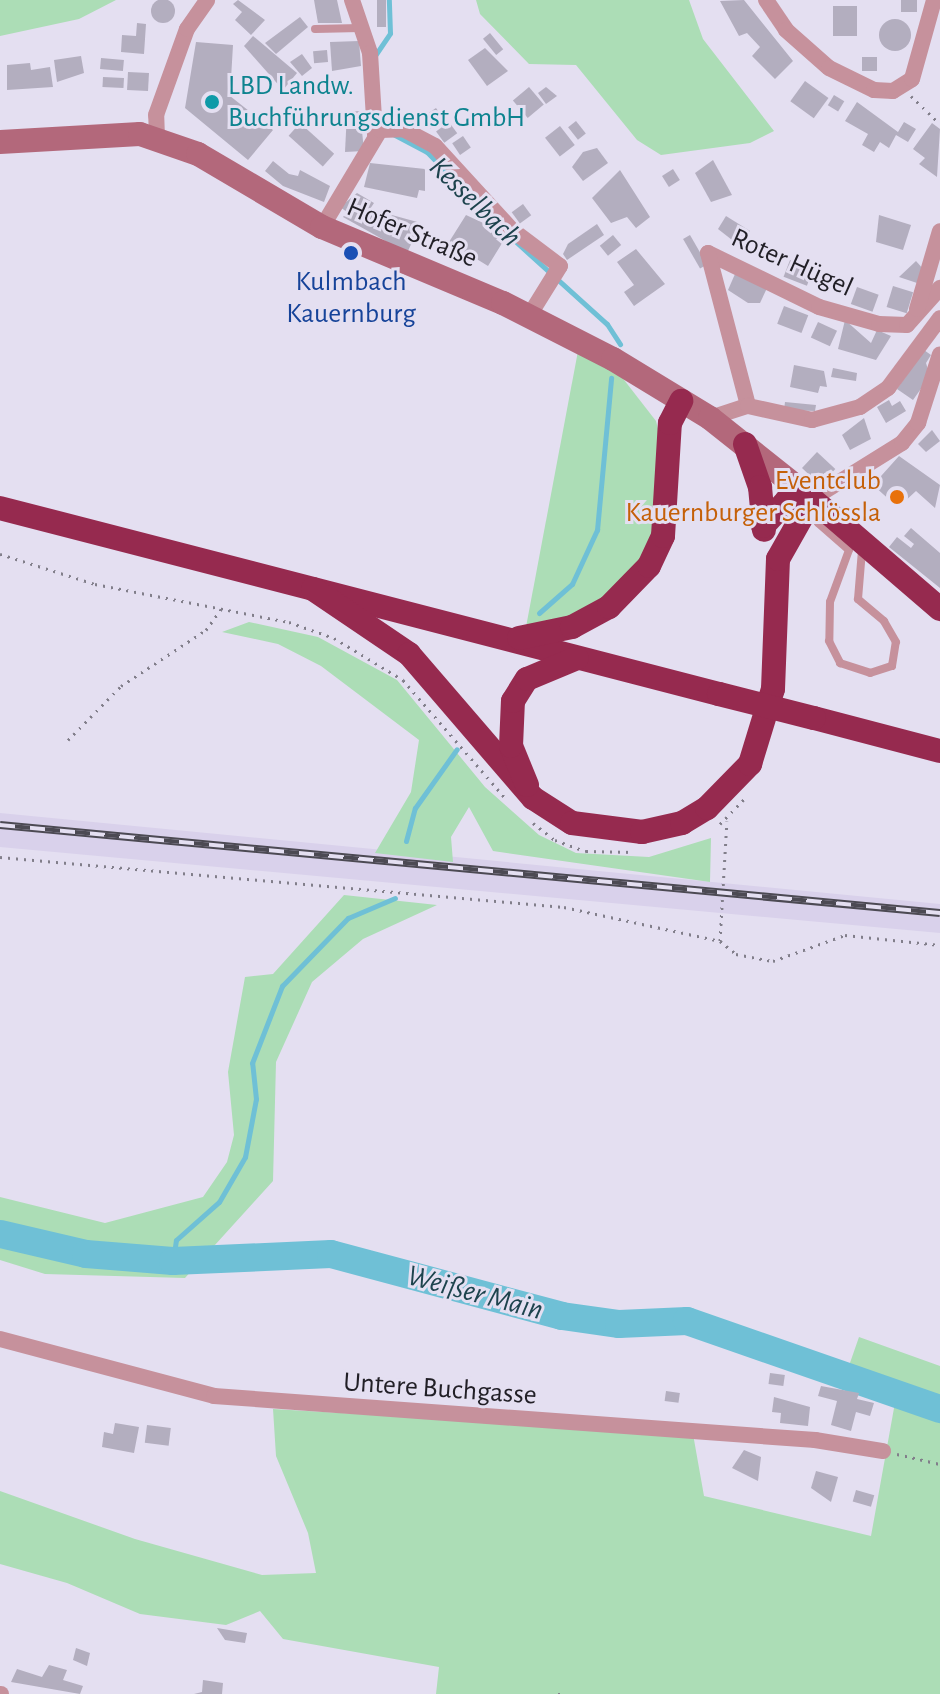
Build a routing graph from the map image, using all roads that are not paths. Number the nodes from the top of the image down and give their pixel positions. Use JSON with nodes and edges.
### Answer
{"nodes":[{"id":1,"x":352,"y":0,"type":"edge"},
{"id":2,"x":766,"y":0,"type":"edge"},
{"id":3,"x":934,"y":0,"type":"edge"},
{"id":4,"x":200,"y":3,"type":"edge"},
{"id":5,"x":360,"y":28,"type":"junction"},
{"id":6,"x":315,"y":29,"type":"dead end"},
{"id":7,"x":382,"y":130,"type":"junction"},
{"id":8,"x":157,"y":138,"type":"junction"},
{"id":9,"x":0,"y":142,"type":"edge"},
{"id":10,"x":322,"y":227,"type":"junction"},
{"id":11,"x":940,"y":231,"type":"edge"},
{"id":12,"x":940,"y":288,"type":"edge"},
{"id":13,"x":529,"y":316,"type":"junction"},
{"id":14,"x":914,"y":318,"type":"junction"},
{"id":15,"x":940,"y":318,"type":"edge"},
{"id":16,"x":940,"y":354,"type":"edge"},
{"id":17,"x":681,"y":401,"type":"junction"},
{"id":18,"x":748,"y":406,"type":"junction"},
{"id":19,"x":710,"y":418,"type":"junction"},
{"id":20,"x":745,"y":444,"type":"junction"},
{"id":21,"x":812,"y":499,"type":"junction"},
{"id":22,"x":0,"y":508,"type":"edge"},
{"id":23,"x":763,"y":526,"type":"junction"},
{"id":24,"x":860,"y":537,"type":"junction"},
{"id":25,"x":313,"y":589,"type":"junction"},
{"id":26,"x":776,"y":603,"type":"junction"},
{"id":27,"x":940,"y":609,"type":"edge"},
{"id":28,"x":513,"y":639,"type":"junction"},
{"id":29,"x":577,"y":658,"type":"junction"},
{"id":30,"x":940,"y":751,"type":"edge"},
{"id":31,"x":533,"y":798,"type":"junction"},
{"id":32,"x":0,"y":1339,"type":"edge"},
{"id":33,"x":883,"y":1451,"type":"road end"}],
"edges":[{"from":1,"to":5,"type":"street"},
{"from":2,"to":3,"type":"street"},
{"from":4,"to":8,"type":"street"},
{"from":5,"to":6,"type":"lane"},
{"from":5,"to":7,"type":"street"},
{"from":7,"to":10,"type":"street"},
{"from":7,"to":13,"type":"street"},
{"from":8,"to":9,"type":"street","name":"Hofer Straße"},
{"from":8,"to":10,"type":"street","name":"Hofer Straße"},
{"from":10,"to":13,"type":"street","name":"Hofer Straße"},
{"from":11,"to":14,"type":"street"},
{"from":12,"to":14,"type":"street"},
{"from":13,"to":17,"type":"street","name":"Hofer Straße"},
{"from":14,"to":18,"type":"street","name":"Roter Hügel"},
{"from":15,"to":18,"type":"street"},
{"from":16,"to":21,"type":"street"},
{"from":17,"to":19,"type":"street","name":"Hofer Straße"},
{"from":17,"to":28,"type":"highway"},
{"from":18,"to":19,"type":"street"},
{"from":19,"to":20,"type":"street","name":"Hofer Straße"},
{"from":20,"to":21,"type":"street","name":"Hofer Straße"},
{"from":20,"to":23,"type":"highway"},
{"from":21,"to":23,"type":"highway"},
{"from":21,"to":24,"type":"highway"},
{"from":21,"to":24,"type":"lane"},
{"from":21,"to":26,"type":"highway"},
{"from":22,"to":25,"type":"highway"},
{"from":23,"to":26,"type":"highway"},
{"from":24,"to":27,"type":"highway"},
{"from":25,"to":28,"type":"highway"},
{"from":25,"to":31,"type":"highway"},
{"from":26,"to":31,"type":"highway"},
{"from":28,"to":29,"type":"highway"},
{"from":29,"to":30,"type":"highway","bridge":true},
{"from":29,"to":31,"type":"highway"},
{"from":32,"to":33,"type":"street","name":"Untere Buchgasse"}]}
